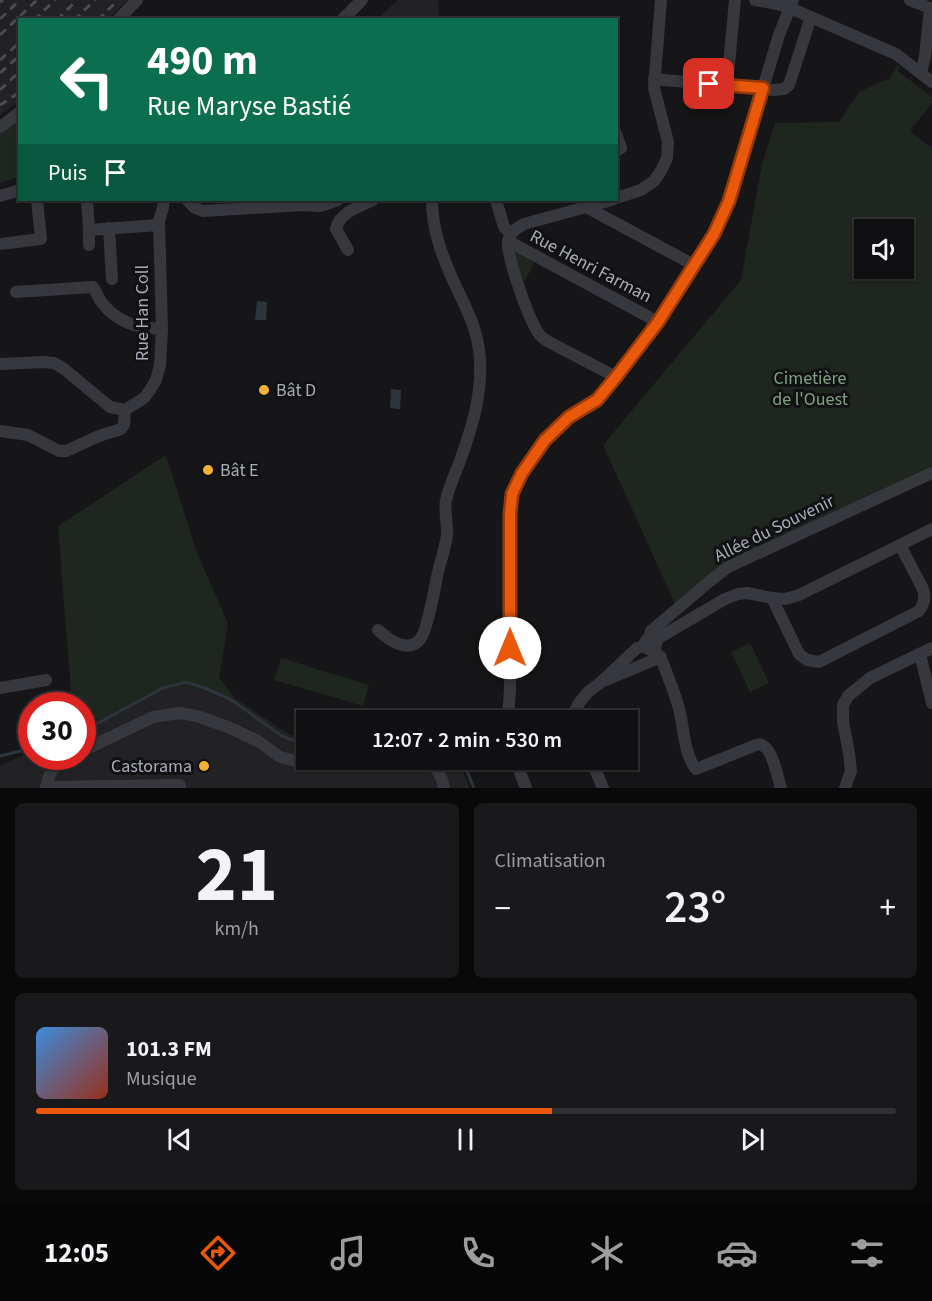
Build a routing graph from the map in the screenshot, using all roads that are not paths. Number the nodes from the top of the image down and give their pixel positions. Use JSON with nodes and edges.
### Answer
{"nodes":[{"id":1,"x":362,"y":0,"type":"edge"},
{"id":2,"x":661,"y":0,"type":"edge"},
{"id":3,"x":735,"y":0,"type":"edge"},
{"id":4,"x":754,"y":0,"type":"edge"},
{"id":5,"x":910,"y":0,"type":"edge"},
{"id":6,"x":792,"y":4,"type":"edge"},
{"id":7,"x":931,"y":9,"type":"edge"},
{"id":8,"x":811,"y":17,"type":"junction"},
{"id":9,"x":344,"y":18,"type":"edge"},
{"id":10,"x":928,"y":57,"type":"edge"},
{"id":11,"x":921,"y":73,"type":"junction"},
{"id":12,"x":654,"y":79,"type":"junction"},
{"id":13,"x":932,"y":82,"type":"edge"},
{"id":14,"x":727,"y":86,"type":"junction"},
{"id":15,"x":763,"y":88,"type":"junction"},
{"id":16,"x":18,"y":114,"type":"edge"},
{"id":17,"x":0,"y":127,"type":"edge"},
{"id":18,"x":18,"y":191,"type":"edge"},
{"id":19,"x":0,"y":196,"type":"edge"},
{"id":20,"x":618,"y":197,"type":"edge"},
{"id":21,"x":37,"y":201,"type":"edge"},
{"id":22,"x":87,"y":201,"type":"edge"},
{"id":23,"x":166,"y":201,"type":"edge"},
{"id":24,"x":191,"y":201,"type":"edge"},
{"id":25,"x":335,"y":201,"type":"edge"},
{"id":26,"x":371,"y":201,"type":"edge"},
{"id":27,"x":432,"y":201,"type":"edge"},
{"id":28,"x":496,"y":201,"type":"edge"},
{"id":29,"x":608,"y":201,"type":"edge"},
{"id":30,"x":586,"y":207,"type":"junction"},
{"id":31,"x":159,"y":225,"type":"junction"},
{"id":32,"x":109,"y":228,"type":"junction"},
{"id":33,"x":89,"y":230,"type":"junction"},
{"id":34,"x":509,"y":238,"type":"junction"},
{"id":35,"x":0,"y":244,"type":"edge"},
{"id":36,"x":89,"y":245,"type":"dead end"},
{"id":37,"x":348,"y":250,"type":"dead end"},
{"id":38,"x":694,"y":265,"type":"junction"},
{"id":39,"x":112,"y":279,"type":"dead end"},
{"id":40,"x":16,"y":292,"type":"dead end"},
{"id":41,"x":658,"y":322,"type":"junction"},
{"id":42,"x":162,"y":329,"type":"junction"},
{"id":43,"x":0,"y":364,"type":"edge"},
{"id":44,"x":616,"y":377,"type":"junction"},
{"id":45,"x":125,"y":410,"type":"junction"},
{"id":46,"x":0,"y":431,"type":"edge"},
{"id":47,"x":932,"y":473,"type":"edge"},
{"id":48,"x":932,"y":529,"type":"edge"},
{"id":49,"x":900,"y":545,"type":"junction"},
{"id":50,"x":772,"y":598,"type":"junction"},
{"id":51,"x":378,"y":630,"type":"dead end"},
{"id":52,"x":653,"y":646,"type":"junction"},
{"id":53,"x":932,"y":648,"type":"edge"},
{"id":54,"x":917,"y":656,"type":"junction"},
{"id":55,"x":46,"y":680,"type":"dead end"},
{"id":56,"x":600,"y":683,"type":"junction"},
{"id":57,"x":0,"y":688,"type":"edge"},
{"id":58,"x":932,"y":703,"type":"edge"},
{"id":59,"x":510,"y":710,"type":"edge"},
{"id":60,"x":576,"y":710,"type":"edge"},
{"id":61,"x":96,"y":744,"type":"edge"},
{"id":62,"x":51,"y":770,"type":"edge"},
{"id":63,"x":519,"y":770,"type":"edge"},
{"id":64,"x":596,"y":770,"type":"edge"},
{"id":65,"x":46,"y":788,"type":"edge"},
{"id":66,"x":180,"y":788,"type":"edge"},
{"id":67,"x":444,"y":788,"type":"edge"},
{"id":68,"x":526,"y":788,"type":"edge"},
{"id":69,"x":603,"y":788,"type":"edge"},
{"id":70,"x":781,"y":788,"type":"edge"},
{"id":71,"x":845,"y":788,"type":"edge"}],
"edges":[{"from":1,"to":9,"type":"street"},
{"from":2,"to":12,"type":"street"},
{"from":3,"to":14,"type":"street"},
{"from":4,"to":6,"type":"street"},
{"from":5,"to":7,"type":"street"},
{"from":6,"to":8,"type":"street"},
{"from":6,"to":15,"type":"street"},
{"from":7,"to":10,"type":"street"},
{"from":8,"to":11,"type":"street"},
{"from":8,"to":15,"type":"street"},
{"from":10,"to":11,"type":"street"},
{"from":11,"to":13,"type":"street"},
{"from":12,"to":14,"type":"street"},
{"from":12,"to":20,"type":"street"},
{"from":14,"to":15,"type":"street"},
{"from":15,"to":38,"type":"street"},
{"from":16,"to":17,"type":"street"},
{"from":18,"to":19,"type":"street"},
{"from":21,"to":35,"type":"street"},
{"from":22,"to":33,"type":"street"},
{"from":23,"to":31,"type":"street","name":"Rue Han Coll"},
{"from":24,"to":25,"type":"street"},
{"from":26,"to":37,"type":"street"},
{"from":27,"to":51,"type":"street"},
{"from":28,"to":34,"type":"street"},
{"from":29,"to":30,"type":"street"},
{"from":30,"to":34,"type":"street"},
{"from":30,"to":38,"type":"street"},
{"from":31,"to":32,"type":"street"},
{"from":31,"to":42,"type":"street","name":"Rue Han Coll"},
{"from":32,"to":33,"type":"street"},
{"from":32,"to":39,"type":"street"},
{"from":33,"to":36,"type":"street"},
{"from":34,"to":41,"type":"street","name":"Rue Henri Farman"},
{"from":34,"to":44,"type":"street"},
{"from":38,"to":41,"type":"street"},
{"from":40,"to":42,"type":"street"},
{"from":41,"to":44,"type":"street"},
{"from":42,"to":45,"type":"street","name":"Rue Han Coll"},
{"from":43,"to":45,"type":"street"},
{"from":44,"to":59,"type":"street"},
{"from":45,"to":46,"type":"street"},
{"from":47,"to":52,"type":"street","name":"Allée du Souvenir"},
{"from":48,"to":49,"type":"street"},
{"from":49,"to":50,"type":"street"},
{"from":49,"to":50,"type":"street"},
{"from":50,"to":52,"type":"street"},
{"from":52,"to":56,"type":"street"},
{"from":52,"to":56,"type":"street"},
{"from":52,"to":70,"type":"street"},
{"from":53,"to":54,"type":"street"},
{"from":54,"to":58,"type":"street"},
{"from":54,"to":71,"type":"street"},
{"from":55,"to":57,"type":"street"},
{"from":56,"to":60,"type":"street"},
{"from":61,"to":67,"type":"street"},
{"from":62,"to":65,"type":"street"},
{"from":63,"to":68,"type":"street"},
{"from":64,"to":69,"type":"street"},
{"from":65,"to":66,"type":"street"}]}
